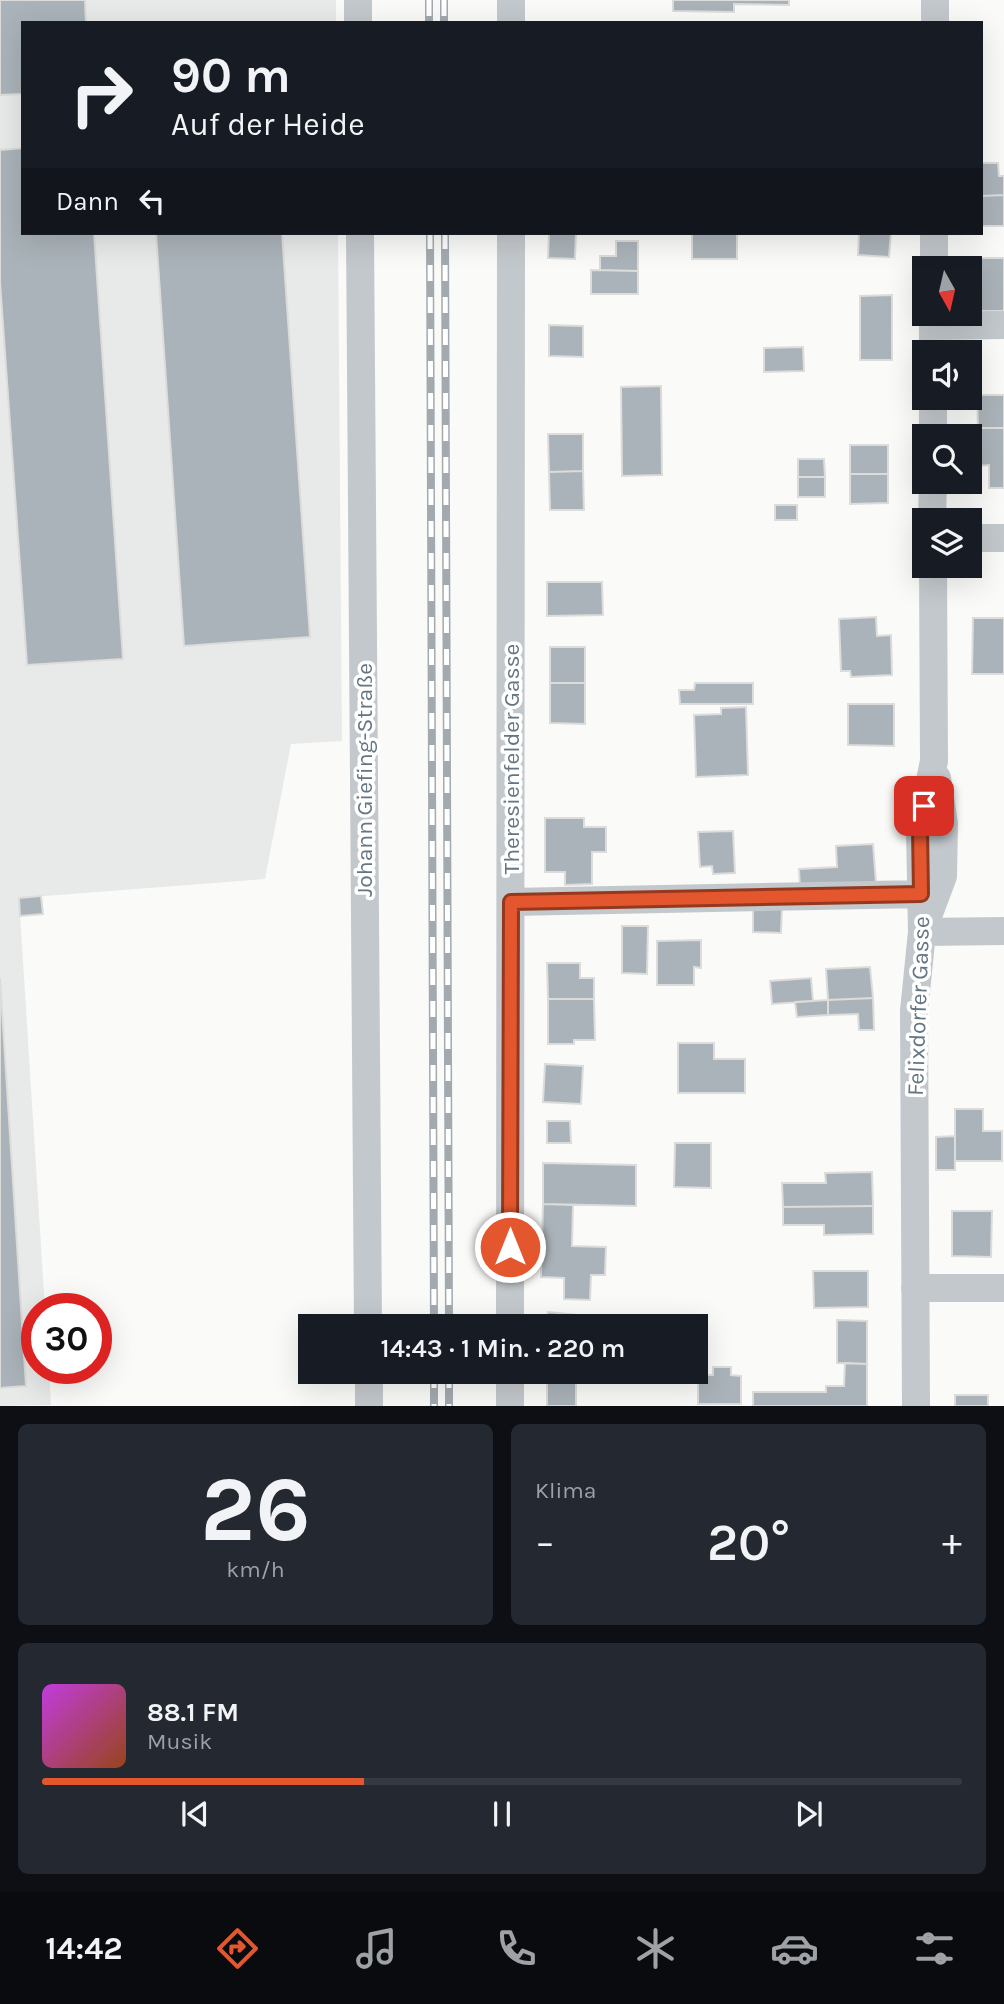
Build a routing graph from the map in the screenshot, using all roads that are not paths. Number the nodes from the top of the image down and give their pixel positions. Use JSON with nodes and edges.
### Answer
{"nodes":[{"id":1,"x":358,"y":0,"type":"edge"},
{"id":2,"x":511,"y":0,"type":"edge"},
{"id":3,"x":935,"y":0,"type":"edge"},
{"id":4,"x":358,"y":21,"type":"edge"},
{"id":5,"x":511,"y":21,"type":"edge"},
{"id":6,"x":935,"y":21,"type":"edge"},
{"id":7,"x":360,"y":235,"type":"edge"},
{"id":8,"x":511,"y":235,"type":"edge"},
{"id":9,"x":934,"y":235,"type":"edge"},
{"id":10,"x":934,"y":256,"type":"edge"},
{"id":11,"x":1004,"y":325,"type":"edge"},
{"id":12,"x":933,"y":330,"type":"edge"},
{"id":13,"x":982,"y":538,"type":"edge"},
{"id":14,"x":1004,"y":538,"type":"edge"},
{"id":15,"x":933,"y":578,"type":"edge"},
{"id":16,"x":934,"y":761,"type":"junction"},
{"id":17,"x":921,"y":894,"type":"junction"},
{"id":18,"x":511,"y":902,"type":"junction"},
{"id":19,"x":1004,"y":930,"type":"edge"},
{"id":20,"x":922,"y":932,"type":"junction"},
{"id":21,"x":915,"y":1288,"type":"junction"},
{"id":22,"x":1004,"y":1288,"type":"edge"},
{"id":23,"x":368,"y":1314,"type":"edge"},
{"id":24,"x":510,"y":1314,"type":"edge"},
{"id":25,"x":369,"y":1384,"type":"edge"},
{"id":26,"x":510,"y":1384,"type":"edge"},
{"id":27,"x":369,"y":1405,"type":"edge"},
{"id":28,"x":510,"y":1405,"type":"edge"},
{"id":29,"x":916,"y":1405,"type":"edge"}],
"edges":[{"from":1,"to":4,"type":"street"},
{"from":2,"to":5,"type":"street"},
{"from":3,"to":6,"type":"street"},
{"from":7,"to":23,"type":"street","name":"Johann Giefing-Straße"},
{"from":8,"to":18,"type":"street","name":"Theresienfelder Gasse"},
{"from":9,"to":10,"type":"street"},
{"from":11,"to":12,"type":"street"},
{"from":13,"to":14,"type":"street"},
{"from":15,"to":16,"type":"street","name":"Felixdorfer Gasse"},
{"from":16,"to":17,"type":"street","name":"Felixdorfer Gasse"},
{"from":16,"to":20,"type":"street"},
{"from":17,"to":18,"type":"street"},
{"from":17,"to":20,"type":"street","name":"Felixdorfer Gasse"},
{"from":18,"to":24,"type":"street","name":"Theresienfelder Gasse"},
{"from":19,"to":20,"type":"street"},
{"from":20,"to":21,"type":"street","name":"Felixdorfer Gasse"},
{"from":21,"to":22,"type":"street"},
{"from":21,"to":29,"type":"street","name":"Felixdorfer Gasse"},
{"from":25,"to":27,"type":"street"},
{"from":26,"to":28,"type":"street"}]}
